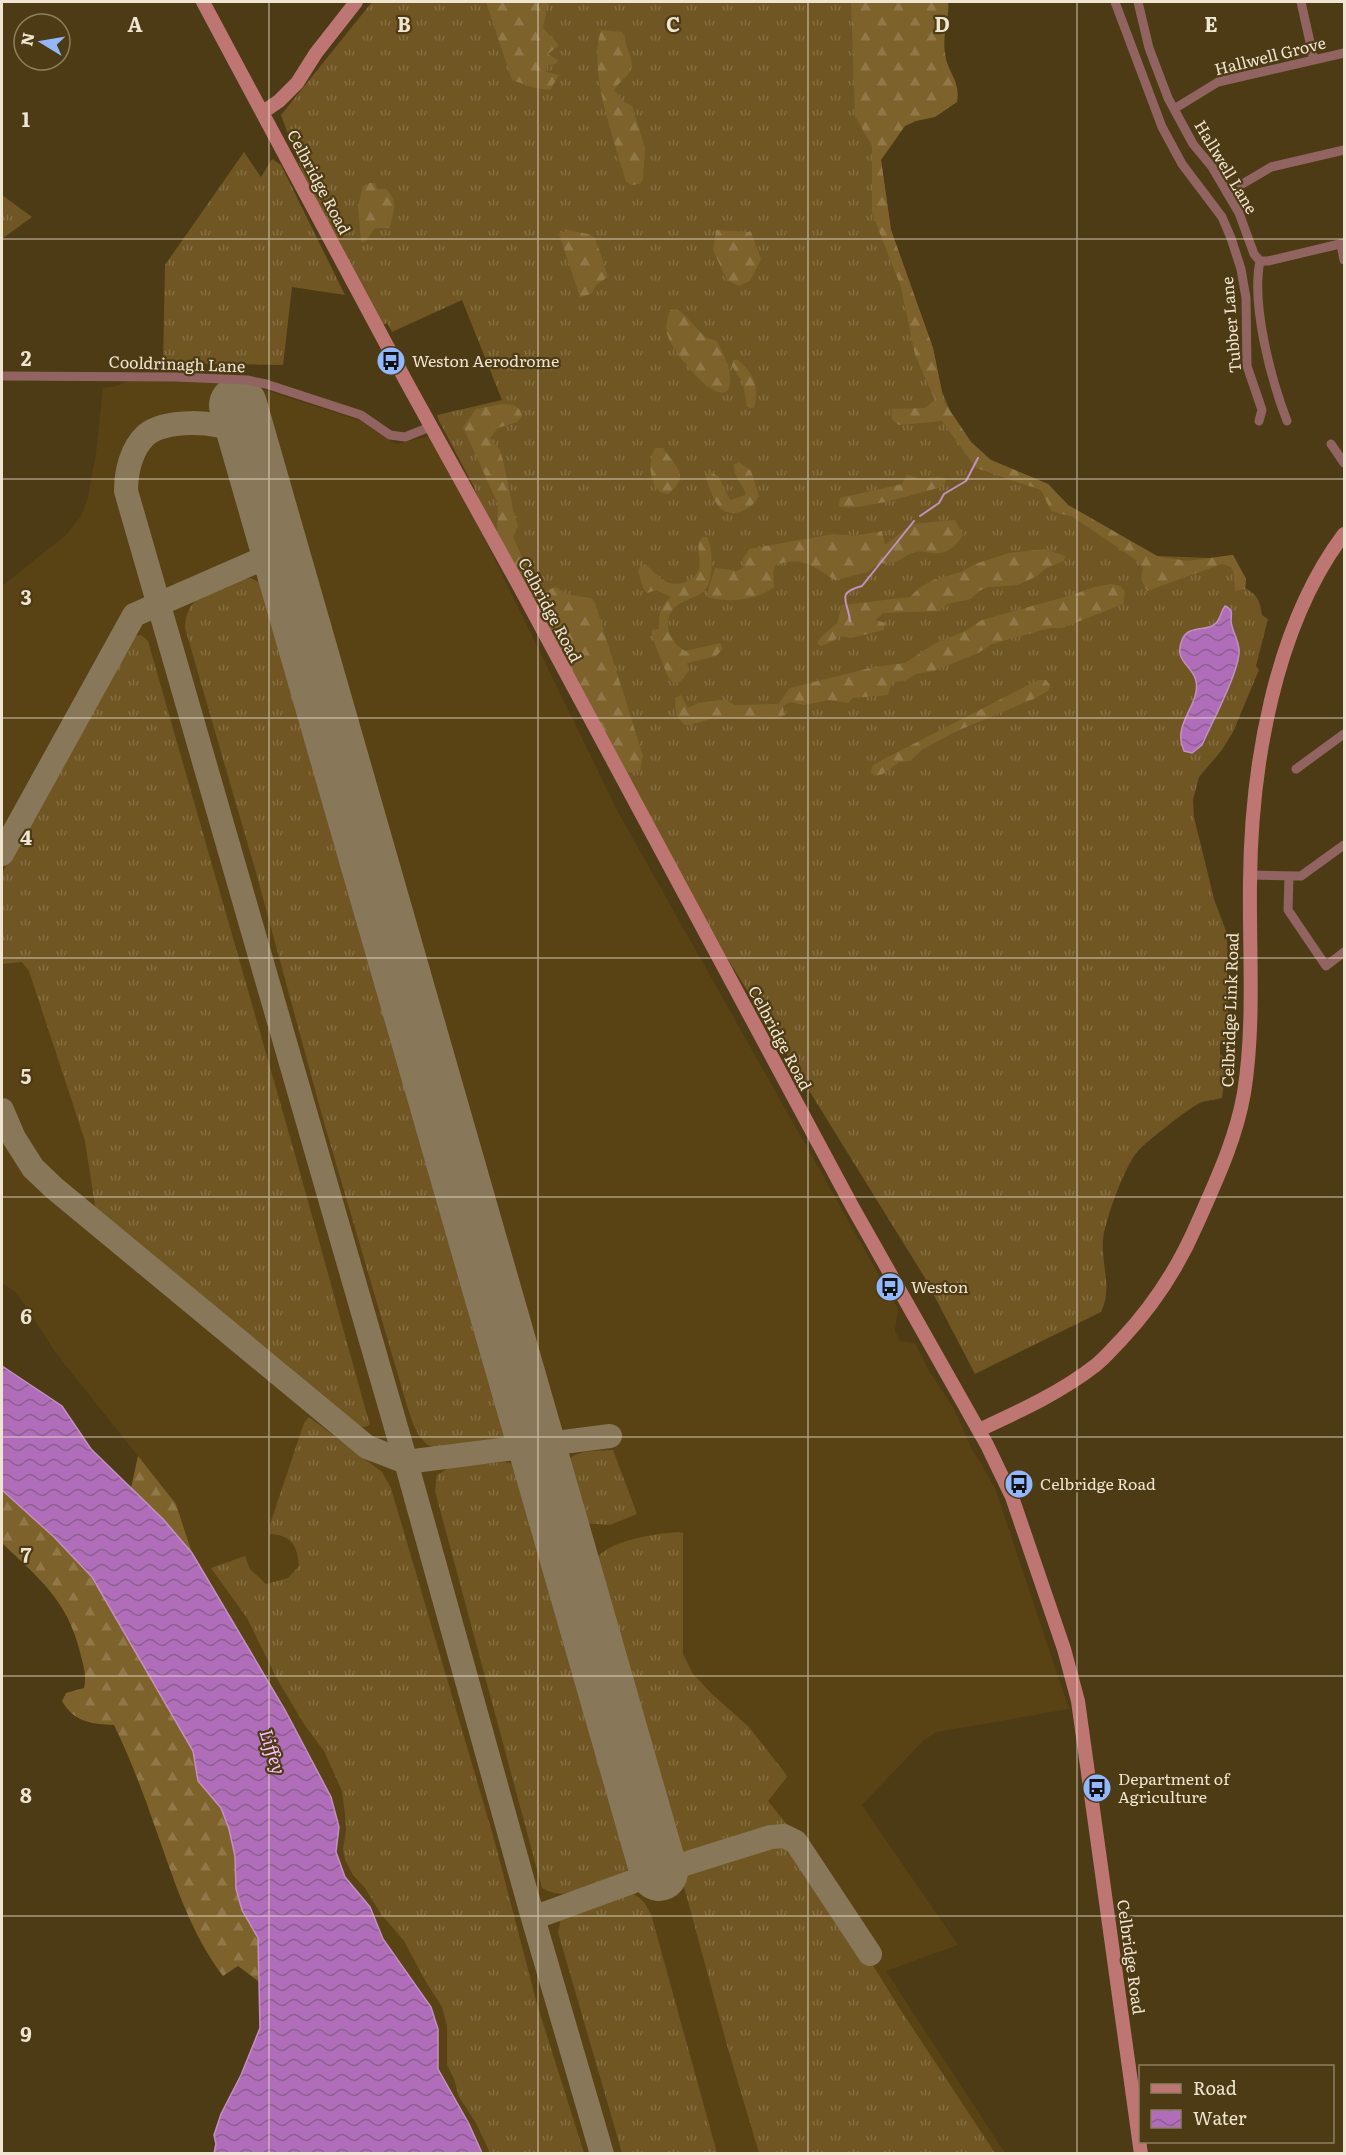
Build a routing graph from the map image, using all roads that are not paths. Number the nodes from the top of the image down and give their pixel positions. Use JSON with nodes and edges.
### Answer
{"nodes":[{"id":1,"x":203,"y":2,"type":"edge"},
{"id":2,"x":356,"y":2,"type":"edge"},
{"id":3,"x":1115,"y":2,"type":"edge"},
{"id":4,"x":1137,"y":2,"type":"edge"},
{"id":5,"x":1301,"y":2,"type":"edge"},
{"id":6,"x":1344,"y":53,"type":"edge"},
{"id":7,"x":1314,"y":60,"type":"junction"},
{"id":8,"x":1174,"y":109,"type":"junction"},
{"id":9,"x":263,"y":112,"type":"junction"},
{"id":10,"x":1344,"y":150,"type":"edge"},
{"id":11,"x":1227,"y":193,"type":"junction"},
{"id":12,"x":1343,"y":243,"type":"edge"},
{"id":13,"x":1344,"y":260,"type":"edge"},
{"id":14,"x":1260,"y":261,"type":"junction"},
{"id":15,"x":2,"y":376,"type":"edge"},
{"id":16,"x":1258,"y":421,"type":"dead end"},
{"id":17,"x":1287,"y":421,"type":"dead end"},
{"id":18,"x":430,"y":427,"type":"junction"},
{"id":19,"x":1331,"y":444,"type":"dead end"},
{"id":20,"x":1341,"y":452,"type":"edge"},
{"id":21,"x":1344,"y":463,"type":"edge"},
{"id":22,"x":1342,"y":544,"type":"edge"},
{"id":23,"x":1344,"y":734,"type":"edge"},
{"id":24,"x":1296,"y":769,"type":"dead end"},
{"id":25,"x":1344,"y":845,"type":"edge"},
{"id":26,"x":1250,"y":875,"type":"junction"},
{"id":27,"x":1289,"y":876,"type":"junction"},
{"id":28,"x":1344,"y":952,"type":"edge"},
{"id":29,"x":979,"y":1430,"type":"junction"},
{"id":30,"x":1139,"y":2140,"type":"edge"}],
"edges":[{"from":1,"to":9,"type":"main road","name":"Celbridge Road"},
{"from":2,"to":9,"type":"main road"},
{"from":3,"to":16,"type":"street","name":"Tubber Lane"},
{"from":4,"to":8,"type":"street","name":"Hallwell Lane"},
{"from":5,"to":7,"type":"street"},
{"from":6,"to":7,"type":"street","name":"Hallwell Grove"},
{"from":7,"to":8,"type":"street","name":"Hallwell Grove"},
{"from":8,"to":11,"type":"street","name":"Hallwell Lane"},
{"from":9,"to":18,"type":"main road","name":"Celbridge Road"},
{"from":10,"to":11,"type":"street"},
{"from":11,"to":14,"type":"street","name":"Hallwell Lane"},
{"from":12,"to":13,"type":"street"},
{"from":12,"to":14,"type":"street"},
{"from":14,"to":17,"type":"street","name":"Hallwell Lane"},
{"from":15,"to":18,"type":"street","name":"Cooldrinagh Lane"},
{"from":18,"to":29,"type":"main road","name":"Celbridge Road"},
{"from":19,"to":20,"type":"street"},
{"from":20,"to":21,"type":"street"},
{"from":22,"to":26,"type":"main road","name":"Celbridge Link Road"},
{"from":23,"to":24,"type":"street"},
{"from":25,"to":27,"type":"street"},
{"from":26,"to":27,"type":"street"},
{"from":26,"to":29,"type":"main road","name":"Celbridge Link Road"},
{"from":27,"to":28,"type":"street"},
{"from":29,"to":30,"type":"main road","name":"Celbridge Road"}]}
